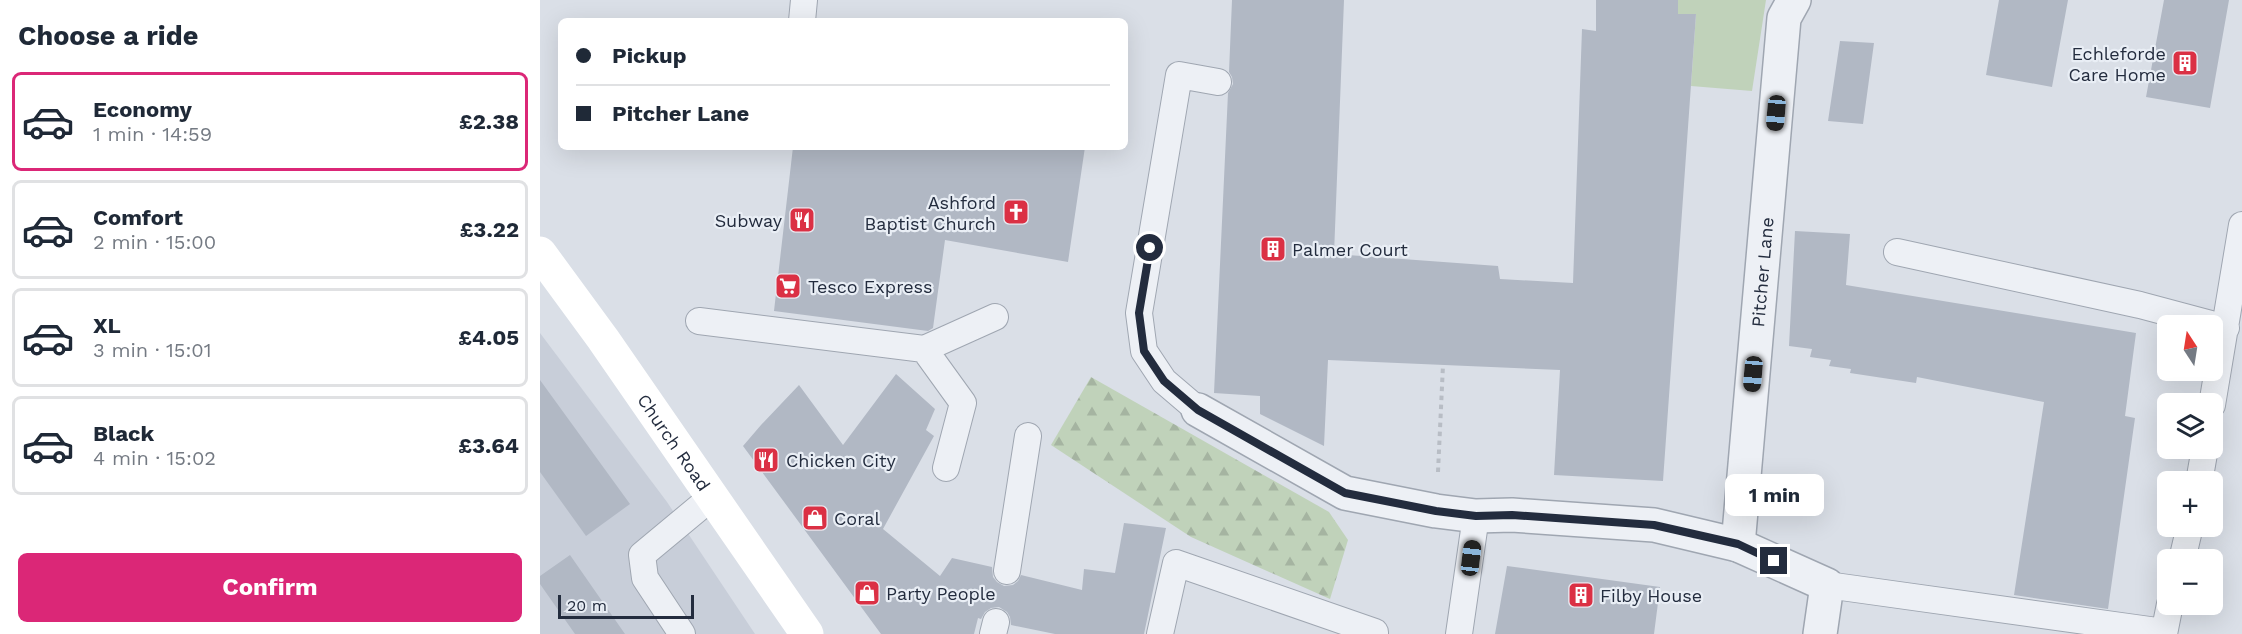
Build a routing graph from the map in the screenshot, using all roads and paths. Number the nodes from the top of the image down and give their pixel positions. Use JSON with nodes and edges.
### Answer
{"nodes":[{"id":1,"x":804,"y":0,"type":"edge"},
{"id":2,"x":1794,"y":0,"type":"edge"},
{"id":3,"x":802,"y":18,"type":"edge"},
{"id":4,"x":1218,"y":82,"type":"dead end"},
{"id":5,"x":2242,"y":225,"type":"edge"},
{"id":6,"x":1897,"y":252,"type":"dead end"},
{"id":7,"x":540,"y":253,"type":"edge"},
{"id":8,"x":995,"y":317,"type":"dead end"},
{"id":9,"x":699,"y":321,"type":"dead end"},
{"id":10,"x":2226,"y":328,"type":"junction"},
{"id":11,"x":924,"y":349,"type":"junction"},
{"id":12,"x":1443,"y":364,"type":"dead end"},
{"id":13,"x":2214,"y":393,"type":"edge"},
{"id":14,"x":1198,"y":410,"type":"joint"},
{"id":15,"x":1028,"y":436,"type":"dead end"},
{"id":16,"x":946,"y":468,"type":"dead end"},
{"id":17,"x":713,"y":496,"type":"junction"},
{"id":18,"x":1436,"y":511,"type":"junction"},
{"id":19,"x":1476,"y":516,"type":"junction"},
{"id":20,"x":1738,"y":544,"type":"junction"},
{"id":21,"x":1006,"y":571,"type":"dead end"},
{"id":22,"x":1827,"y":585,"type":"junction"},
{"id":23,"x":2168,"y":615,"type":"edge"},
{"id":24,"x":2164,"y":633,"type":"edge"},
{"id":25,"x":682,"y":634,"type":"edge"},
{"id":26,"x":807,"y":634,"type":"edge"},
{"id":27,"x":1160,"y":634,"type":"edge"},
{"id":28,"x":1375,"y":634,"type":"edge"},
{"id":29,"x":1459,"y":634,"type":"edge"},
{"id":30,"x":1820,"y":634,"type":"edge"}],
"edges":[{"from":1,"to":3,"type":"lane"},
{"from":2,"to":20,"type":"street","name":"Pitcher Lane"},
{"from":4,"to":14,"type":"lane"},
{"from":5,"to":10,"type":"lane"},
{"from":6,"to":10,"type":"lane"},
{"from":7,"to":17,"type":"main road","name":"Church Road"},
{"from":8,"to":11,"type":"lane"},
{"from":9,"to":11,"type":"lane"},
{"from":10,"to":13,"type":"lane"},
{"from":11,"to":16,"type":"lane"},
{"from":12,"to":18,"type":"path"},
{"from":14,"to":18,"type":"street"},
{"from":15,"to":21,"type":"lane"},
{"from":17,"to":25,"type":"lane"},
{"from":17,"to":26,"type":"main road","name":"Church Road"},
{"from":18,"to":19,"type":"street"},
{"from":19,"to":20,"type":"street"},
{"from":19,"to":29,"type":"lane"},
{"from":20,"to":22,"type":"street"},
{"from":22,"to":24,"type":"lane"},
{"from":22,"to":30,"type":"street"},
{"from":23,"to":24,"type":"lane"},
{"from":27,"to":28,"type":"lane"}]}
